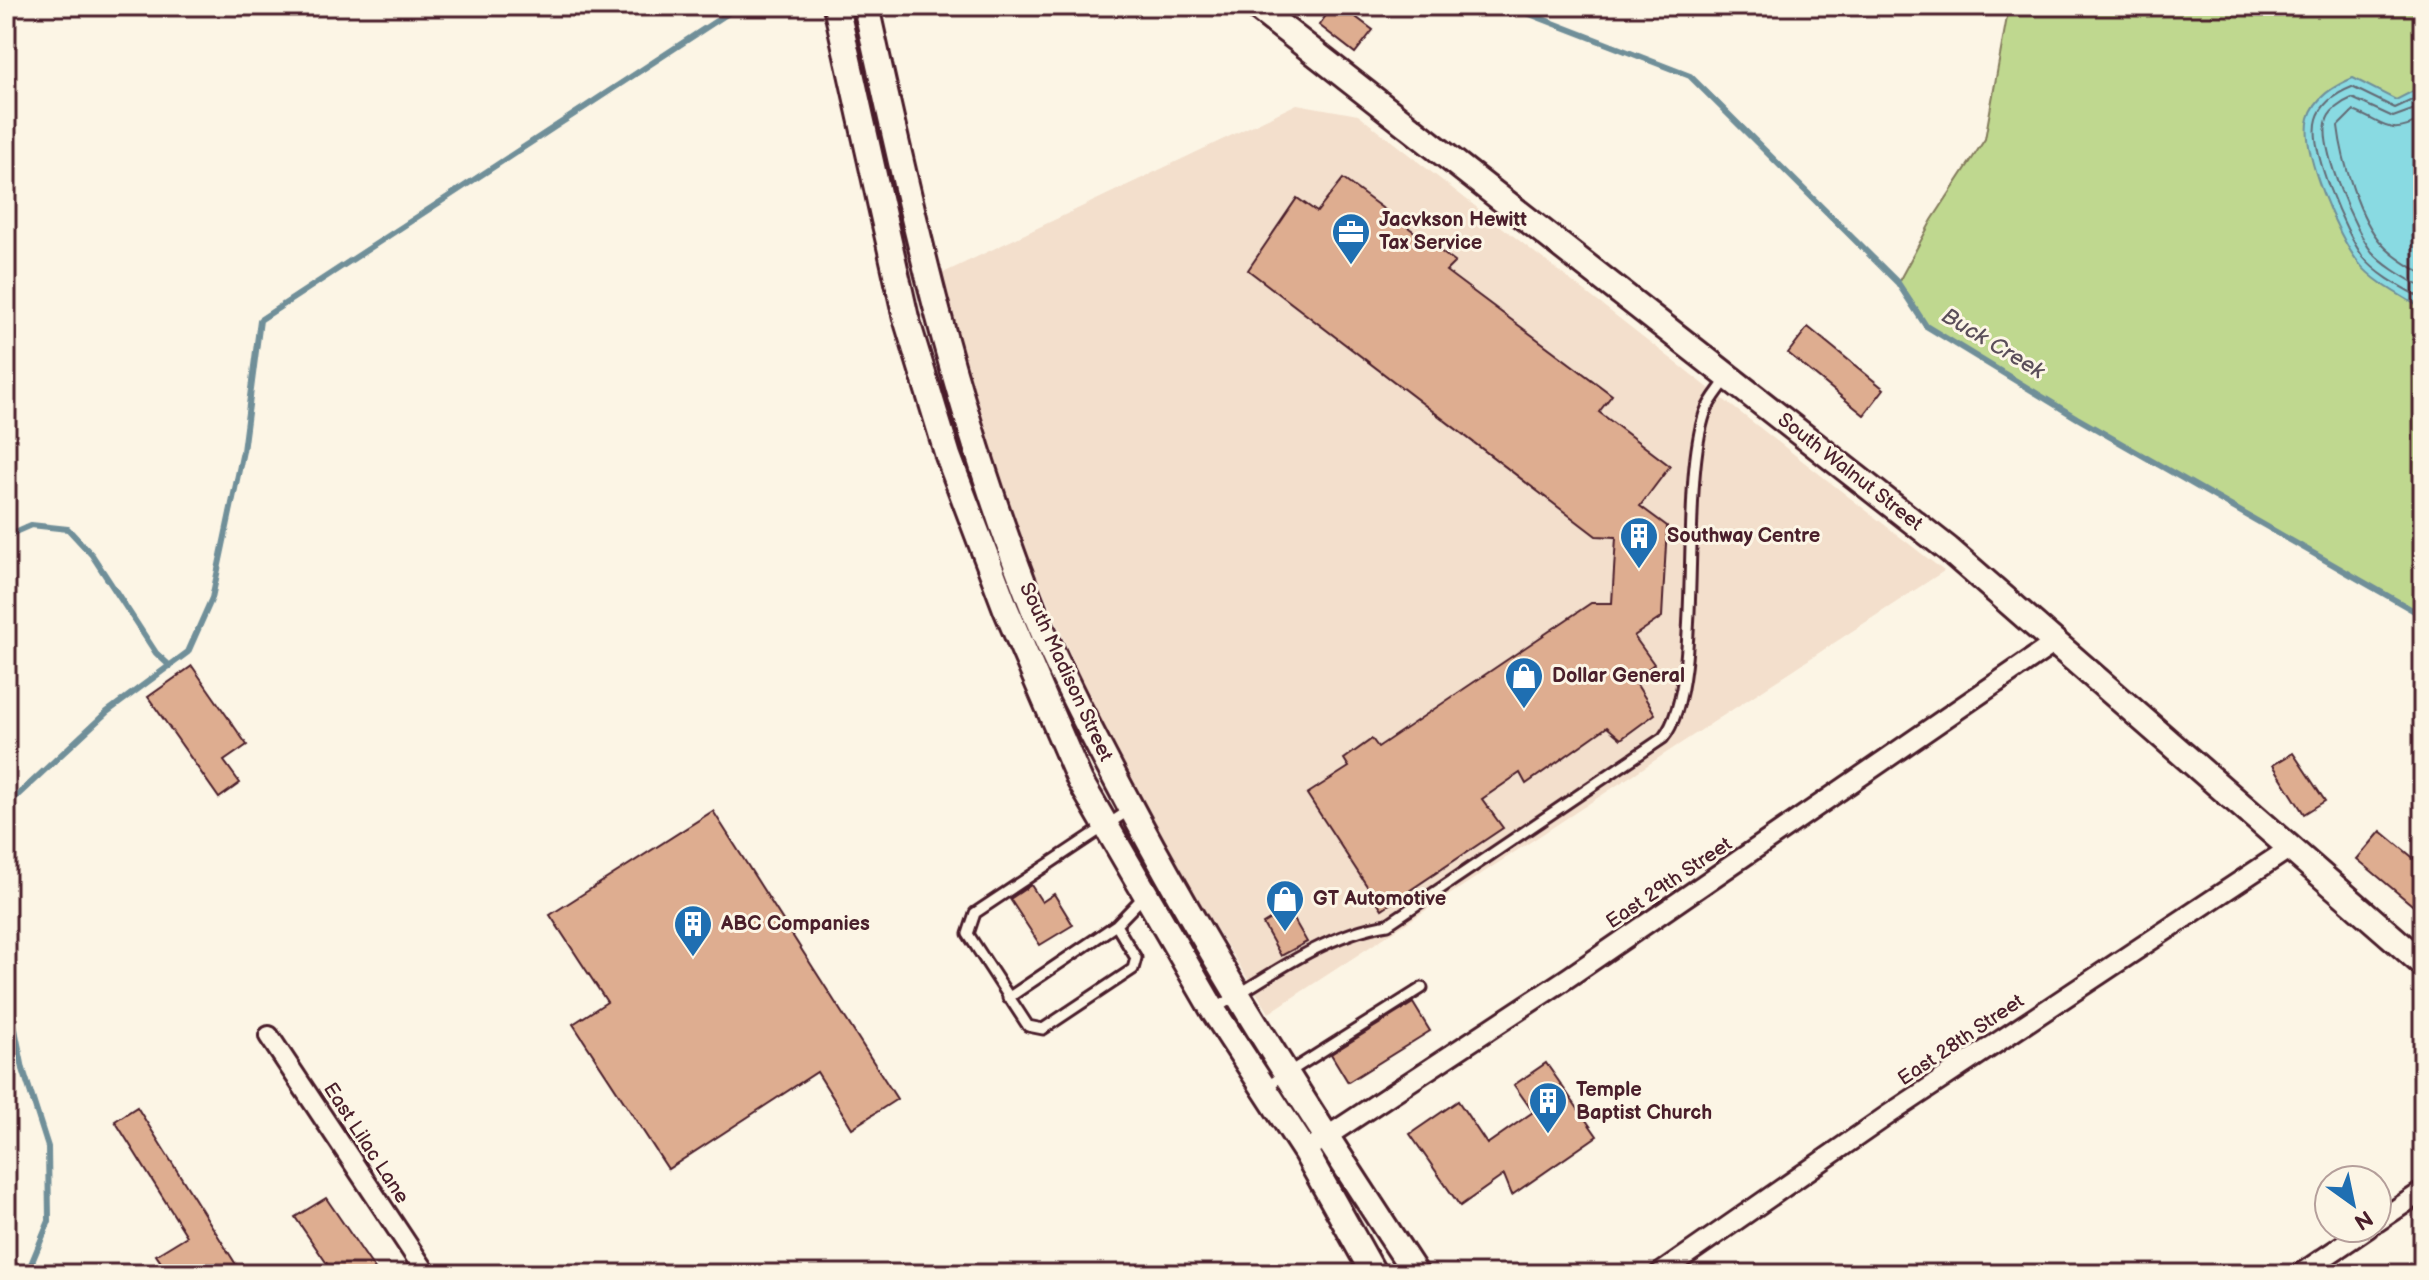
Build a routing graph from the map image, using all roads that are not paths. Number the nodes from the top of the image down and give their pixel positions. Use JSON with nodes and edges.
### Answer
{"nodes":[{"id":1,"x":836,"y":6,"type":"edge"},
{"id":2,"x":866,"y":6,"type":"edge"},
{"id":3,"x":1255,"y":6,"type":"edge"},
{"id":4,"x":1728,"y":377,"type":"junction"},
{"id":5,"x":2053,"y":644,"type":"junction"},
{"id":6,"x":1131,"y":809,"type":"junction"},
{"id":7,"x":1105,"y":826,"type":"junction"},
{"id":8,"x":2290,"y":848,"type":"junction"},
{"id":9,"x":1146,"y":894,"type":"junction"},
{"id":10,"x":1116,"y":925,"type":"junction"},
{"id":11,"x":2417,"y":954,"type":"edge"},
{"id":12,"x":1422,"y":988,"type":"dead end"},
{"id":13,"x":1238,"y":995,"type":"junction"},
{"id":14,"x":1008,"y":998,"type":"junction"},
{"id":15,"x":1213,"y":1010,"type":"junction"},
{"id":16,"x":269,"y":1036,"type":"dead end"},
{"id":17,"x":1287,"y":1073,"type":"junction"},
{"id":18,"x":1264,"y":1088,"type":"junction"},
{"id":19,"x":1326,"y":1137,"type":"junction"},
{"id":20,"x":1305,"y":1151,"type":"junction"},
{"id":21,"x":2423,"y":1191,"type":"edge"},
{"id":22,"x":2393,"y":1211,"type":"edge"},
{"id":23,"x":2344,"y":1244,"type":"edge"},
{"id":24,"x":427,"y":1274,"type":"edge"},
{"id":25,"x":1374,"y":1274,"type":"edge"},
{"id":26,"x":1416,"y":1274,"type":"edge"},
{"id":27,"x":1659,"y":1274,"type":"edge"},
{"id":28,"x":2300,"y":1274,"type":"edge"}],
"edges":[{"from":1,"to":7,"type":"main road","name":"South Madison Street"},
{"from":2,"to":6,"type":"main road","name":"South Madison Street"},
{"from":3,"to":4,"type":"main road","name":"South Walnut Street"},
{"from":4,"to":5,"type":"main road","name":"South Walnut Street"},
{"from":4,"to":13,"type":"lane"},
{"from":5,"to":8,"type":"main road","name":"South Walnut Street"},
{"from":5,"to":19,"type":"street","name":"East 29th Street"},
{"from":6,"to":7,"type":"lane"},
{"from":6,"to":13,"type":"main road","name":"South Madison Street"},
{"from":7,"to":9,"type":"main road","name":"South Madison Street"},
{"from":7,"to":14,"type":"lane"},
{"from":8,"to":11,"type":"main road","name":"South Walnut Street"},
{"from":8,"to":27,"type":"street","name":"East 28th Street"},
{"from":9,"to":10,"type":"lane"},
{"from":9,"to":15,"type":"main road","name":"South Madison Street"},
{"from":10,"to":14,"type":"lane"},
{"from":10,"to":14,"type":"lane"},
{"from":12,"to":17,"type":"lane"},
{"from":13,"to":15,"type":"lane"},
{"from":13,"to":17,"type":"main road","name":"South Madison Street"},
{"from":15,"to":18,"type":"main road","name":"South Madison Street"},
{"from":16,"to":24,"type":"street","name":"East Lilac Lane"},
{"from":17,"to":18,"type":"lane"},
{"from":17,"to":19,"type":"main road","name":"South Madison Street"},
{"from":18,"to":20,"type":"main road","name":"South Madison Street"},
{"from":19,"to":20,"type":"street","name":"East 29th Street"},
{"from":19,"to":26,"type":"main road","name":"South Madison Street"},
{"from":20,"to":25,"type":"main road","name":"South Madison Street"},
{"from":21,"to":22,"type":"street"},
{"from":23,"to":28,"type":"street"}]}
